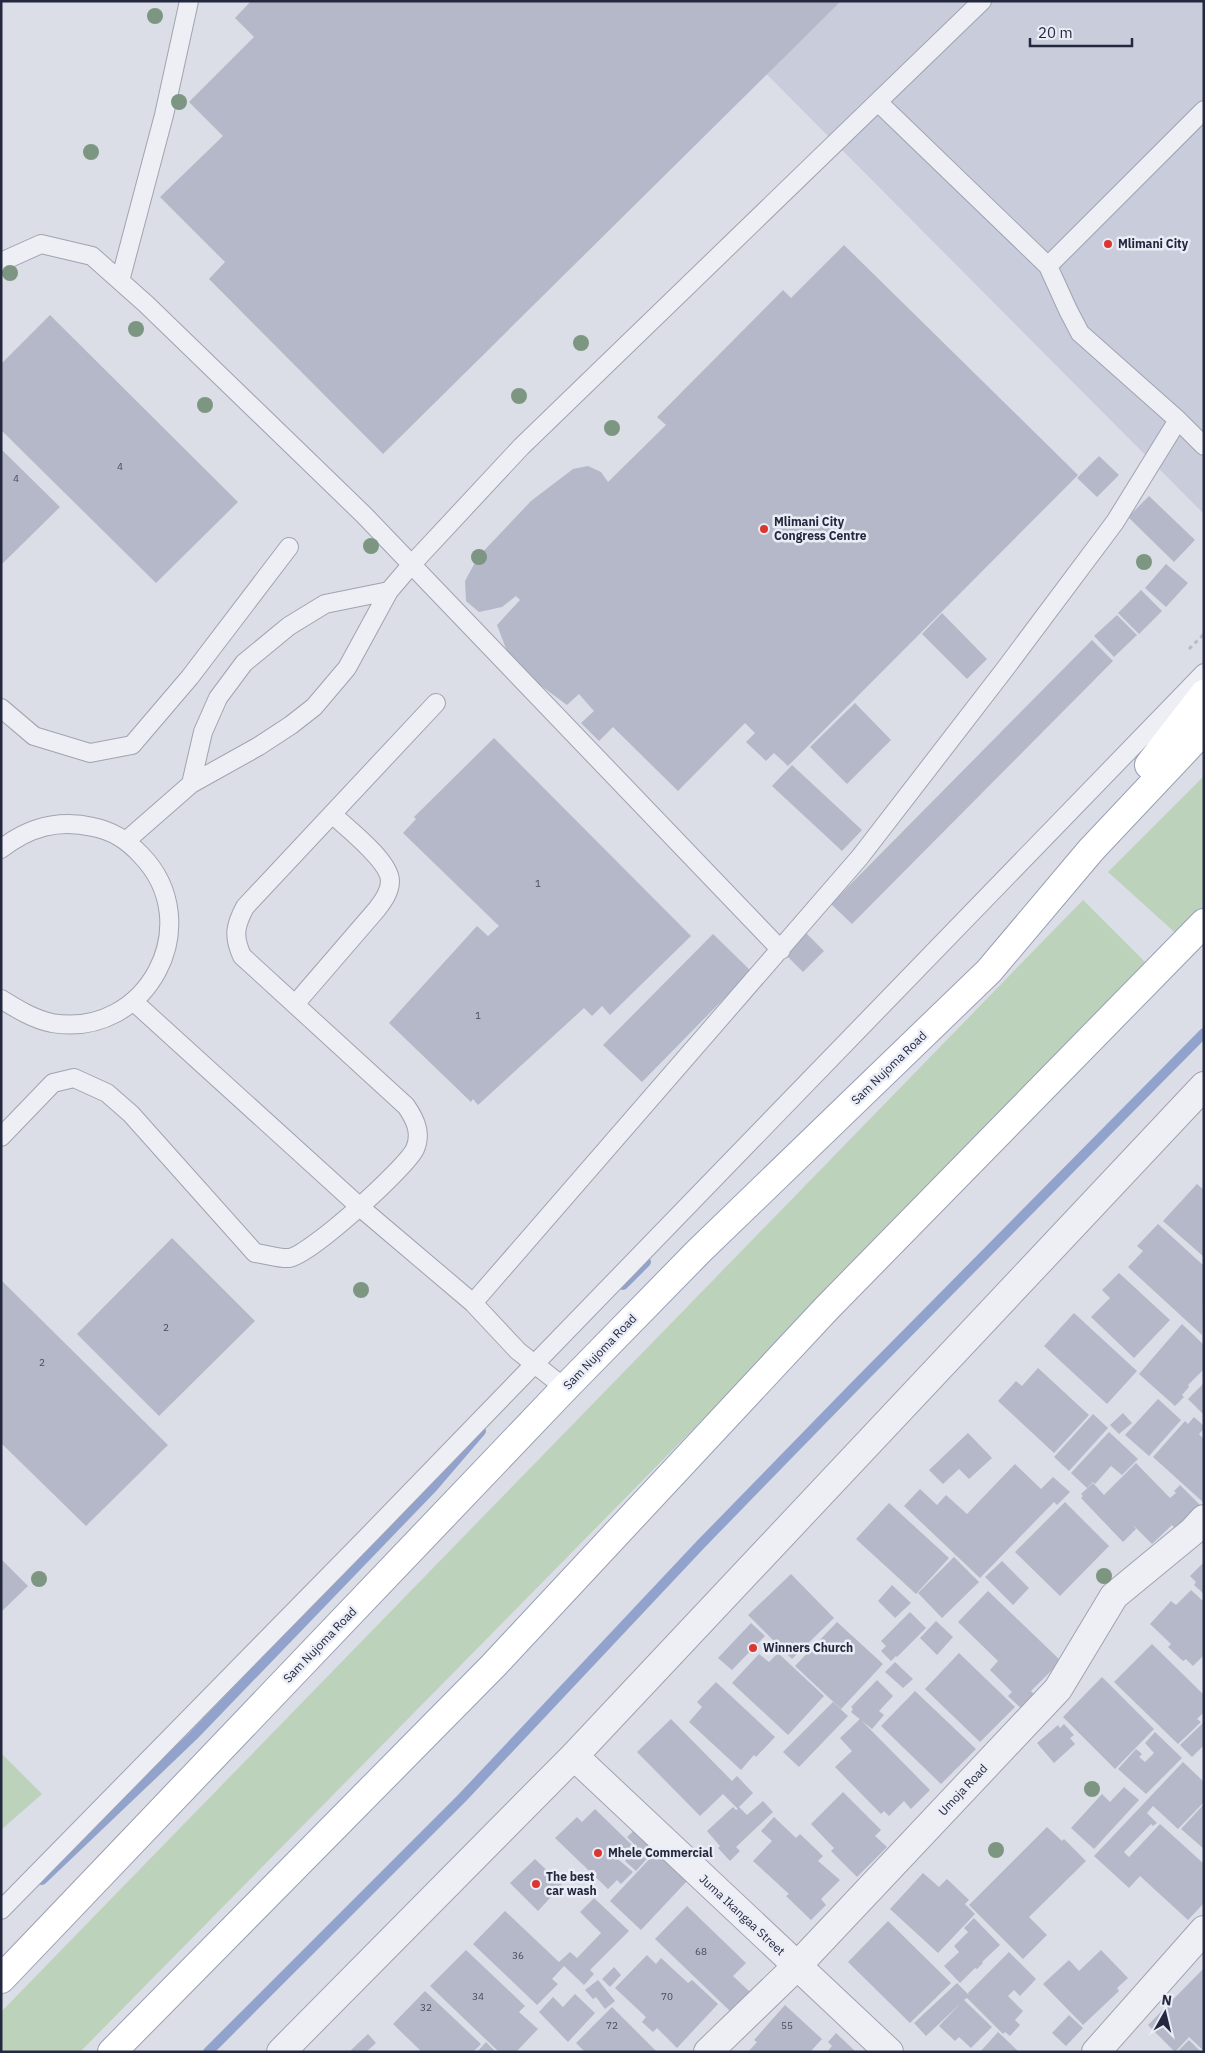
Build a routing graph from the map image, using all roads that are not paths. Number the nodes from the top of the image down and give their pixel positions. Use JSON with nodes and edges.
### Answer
{"nodes":[{"id":1,"x":189,"y":1,"type":"edge"},
{"id":2,"x":982,"y":1,"type":"edge"},
{"id":3,"x":878,"y":102,"type":"junction"},
{"id":4,"x":1204,"y":110,"type":"edge"},
{"id":5,"x":1,"y":262,"type":"edge"},
{"id":6,"x":1048,"y":266,"type":"junction"},
{"id":7,"x":120,"y":281,"type":"junction"},
{"id":8,"x":1178,"y":420,"type":"junction"},
{"id":9,"x":1204,"y":446,"type":"edge"},
{"id":10,"x":289,"y":547,"type":"dead end"},
{"id":11,"x":412,"y":564,"type":"junction"},
{"id":12,"x":389,"y":591,"type":"junction"},
{"id":13,"x":1204,"y":673,"type":"edge"},
{"id":14,"x":1204,"y":694,"type":"edge"},
{"id":15,"x":436,"y":704,"type":"dead end"},
{"id":16,"x":1,"y":708,"type":"edge"},
{"id":17,"x":1204,"y":730,"type":"edge"},
{"id":18,"x":191,"y":784,"type":"junction"},
{"id":19,"x":332,"y":814,"type":"junction"},
{"id":20,"x":126,"y":840,"type":"junction"},
{"id":21,"x":1,"y":850,"type":"edge"},
{"id":22,"x":1204,"y":923,"type":"edge"},
{"id":23,"x":781,"y":950,"type":"junction"},
{"id":24,"x":989,"y":972,"type":"junction"},
{"id":25,"x":1,"y":999,"type":"edge"},
{"id":26,"x":133,"y":1002,"type":"junction"},
{"id":27,"x":296,"y":1003,"type":"junction"},
{"id":28,"x":1204,"y":1086,"type":"edge"},
{"id":29,"x":1,"y":1137,"type":"edge"},
{"id":30,"x":360,"y":1208,"type":"junction"},
{"id":31,"x":473,"y":1303,"type":"junction"},
{"id":32,"x":534,"y":1363,"type":"junction"},
{"id":33,"x":565,"y":1388,"type":"junction"},
{"id":34,"x":1204,"y":1519,"type":"edge"},
{"id":35,"x":574,"y":1756,"type":"junction"},
{"id":36,"x":1,"y":1910,"type":"edge"},
{"id":37,"x":1204,"y":1930,"type":"edge"},
{"id":38,"x":797,"y":1966,"type":"junction"},
{"id":39,"x":1,"y":1979,"type":"edge"},
{"id":40,"x":112,"y":2052,"type":"edge"},
{"id":41,"x":281,"y":2052,"type":"edge"},
{"id":42,"x":708,"y":2052,"type":"edge"},
{"id":43,"x":889,"y":2052,"type":"edge"},
{"id":44,"x":1096,"y":2052,"type":"edge"}],
"edges":[{"from":1,"to":7,"type":"lane"},
{"from":2,"to":3,"type":"lane"},
{"from":3,"to":6,"type":"lane"},
{"from":3,"to":11,"type":"lane"},
{"from":4,"to":6,"type":"lane"},
{"from":5,"to":7,"type":"lane"},
{"from":6,"to":8,"type":"lane"},
{"from":7,"to":11,"type":"lane"},
{"from":8,"to":9,"type":"lane"},
{"from":8,"to":23,"type":"lane"},
{"from":10,"to":16,"type":"lane"},
{"from":11,"to":12,"type":"lane"},
{"from":11,"to":23,"type":"lane"},
{"from":12,"to":18,"type":"lane"},
{"from":12,"to":18,"type":"lane"},
{"from":13,"to":32,"type":"lane"},
{"from":14,"to":24,"type":"main road"},
{"from":15,"to":19,"type":"lane"},
{"from":17,"to":24,"type":"main road","name":"Sam Nujoma Road"},
{"from":18,"to":20,"type":"lane"},
{"from":19,"to":27,"type":"lane"},
{"from":19,"to":27,"type":"lane"},
{"from":20,"to":21,"type":"lane"},
{"from":20,"to":26,"type":"lane"},
{"from":22,"to":40,"type":"main road"},
{"from":23,"to":31,"type":"lane"},
{"from":24,"to":33,"type":"main road","name":"Sam Nujoma Road"},
{"from":25,"to":26,"type":"lane"},
{"from":26,"to":30,"type":"lane"},
{"from":27,"to":30,"type":"lane"},
{"from":28,"to":35,"type":"street"},
{"from":29,"to":30,"type":"lane"},
{"from":30,"to":31,"type":"lane"},
{"from":31,"to":32,"type":"lane"},
{"from":32,"to":33,"type":"lane"},
{"from":32,"to":36,"type":"lane"},
{"from":33,"to":39,"type":"main road","name":"Sam Nujoma Road"},
{"from":34,"to":38,"type":"street","name":"Umoja Road"},
{"from":35,"to":38,"type":"street","name":"Juma Ikangaa Street"},
{"from":35,"to":41,"type":"street"},
{"from":37,"to":44,"type":"street"},
{"from":38,"to":42,"type":"street","name":"Umoja Road"},
{"from":38,"to":43,"type":"street","name":"Juma Ikangaa Street"}]}
